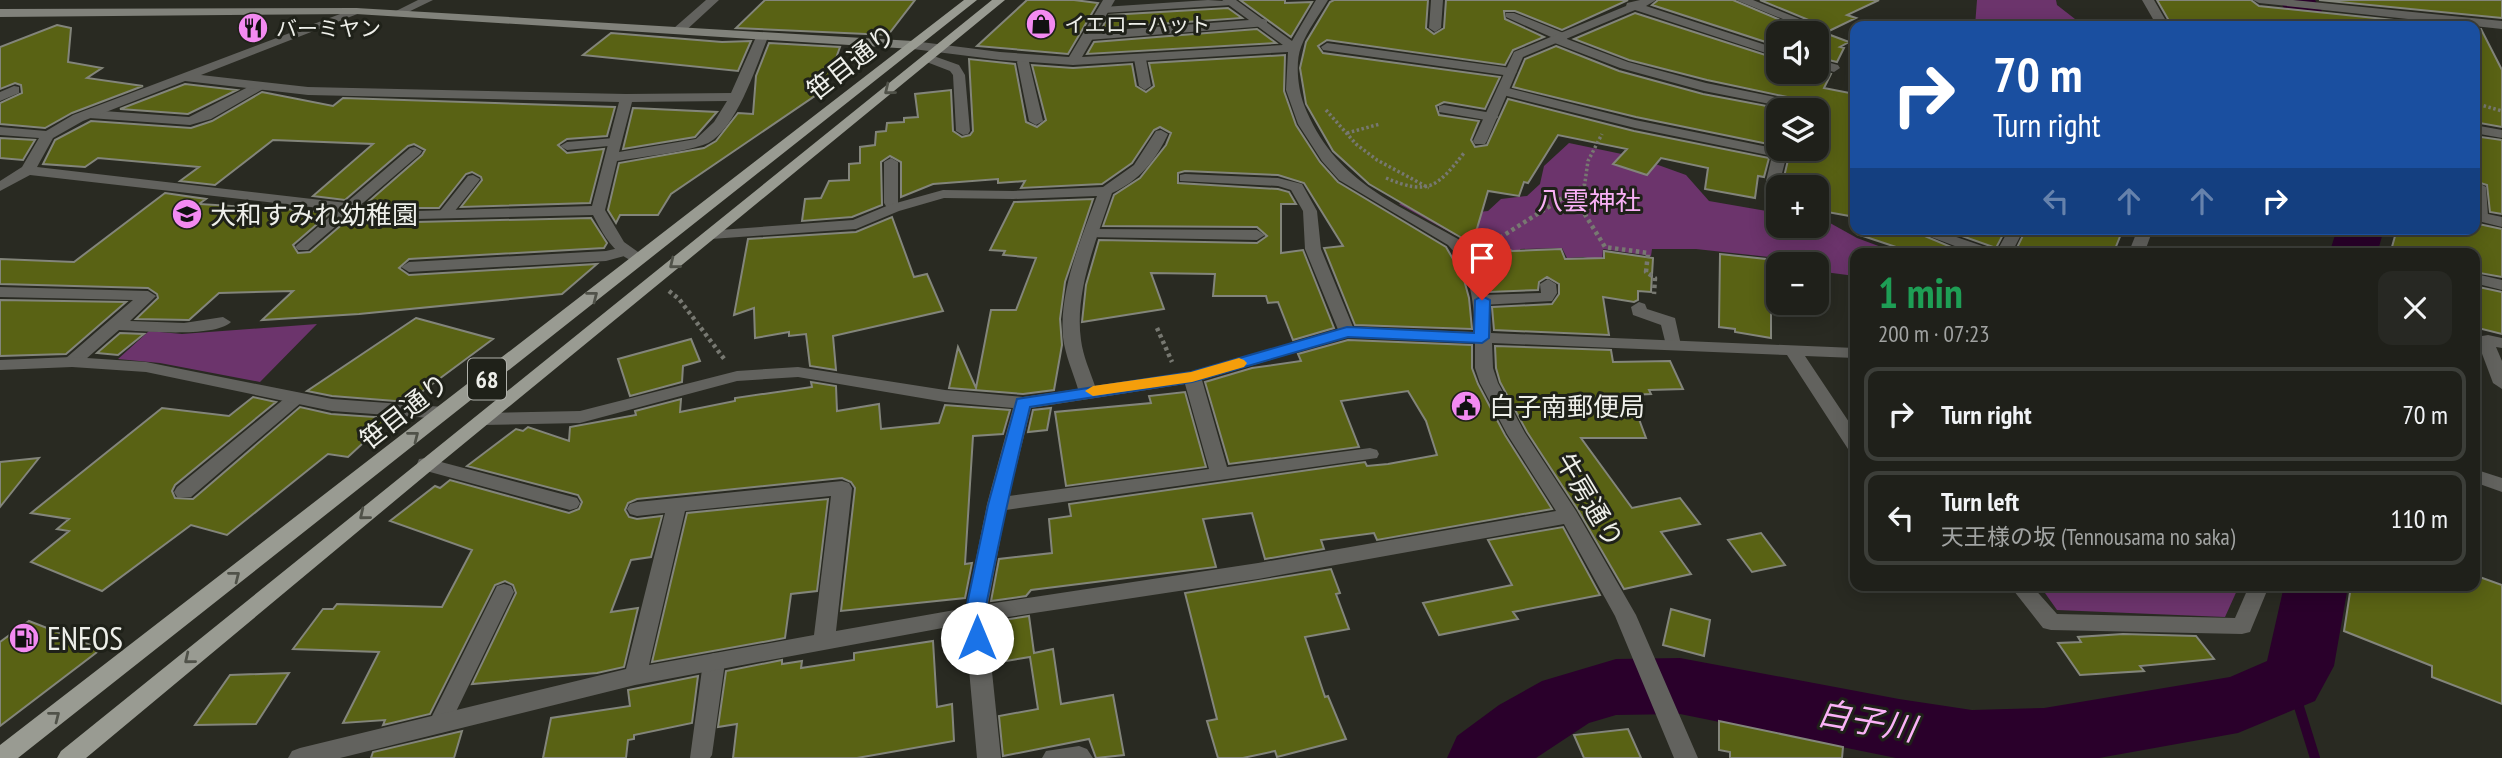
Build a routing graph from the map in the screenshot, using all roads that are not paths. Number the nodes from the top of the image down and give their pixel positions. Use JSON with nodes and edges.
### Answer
{"nodes":[{"id":1,"x":69,"y":0,"type":"edge"},
{"id":2,"x":428,"y":0,"type":"edge"},
{"id":3,"x":713,"y":0,"type":"edge"},
{"id":4,"x":971,"y":0,"type":"edge"},
{"id":5,"x":999,"y":0,"type":"edge"},
{"id":6,"x":1322,"y":0,"type":"edge"},
{"id":7,"x":1437,"y":0,"type":"edge"},
{"id":8,"x":1621,"y":0,"type":"edge"},
{"id":9,"x":1650,"y":0,"type":"edge"},
{"id":10,"x":1742,"y":0,"type":"edge"},
{"id":11,"x":2148,"y":0,"type":"edge"},
{"id":12,"x":2259,"y":0,"type":"edge"},
{"id":13,"x":1230,"y":1,"type":"edge"},
{"id":14,"x":1106,"y":5,"type":"edge"},
{"id":15,"x":1634,"y":6,"type":"junction"},
{"id":16,"x":356,"y":11,"type":"junction"},
{"id":17,"x":0,"y":13,"type":"edge"},
{"id":18,"x":52,"y":13,"type":"junction"},
{"id":19,"x":396,"y":14,"type":"junction"},
{"id":20,"x":1510,"y":15,"type":"dead end"},
{"id":21,"x":1797,"y":21,"type":"edge"},
{"id":22,"x":2160,"y":21,"type":"edge"},
{"id":23,"x":2463,"y":21,"type":"edge"},
{"id":24,"x":1263,"y":23,"type":"junction"},
{"id":25,"x":2480,"y":23,"type":"edge"},
{"id":26,"x":2502,"y":25,"type":"edge"},
{"id":27,"x":1435,"y":28,"type":"dead end"},
{"id":28,"x":678,"y":31,"type":"junction"},
{"id":29,"x":1088,"y":36,"type":"junction"},
{"id":30,"x":762,"y":37,"type":"junction"},
{"id":31,"x":1559,"y":38,"type":"junction"},
{"id":32,"x":913,"y":46,"type":"junction"},
{"id":33,"x":1326,"y":47,"type":"dead end"},
{"id":34,"x":1294,"y":48,"type":"junction"},
{"id":35,"x":1766,"y":49,"type":"edge"},
{"id":36,"x":933,"y":54,"type":"junction"},
{"id":37,"x":1024,"y":58,"type":"junction"},
{"id":38,"x":1140,"y":59,"type":"junction"},
{"id":39,"x":1073,"y":61,"type":"junction"},
{"id":40,"x":1829,"y":67,"type":"edge"},
{"id":41,"x":1834,"y":68,"type":"dead end"},
{"id":42,"x":1511,"y":72,"type":"junction"},
{"id":43,"x":183,"y":77,"type":"junction"},
{"id":44,"x":258,"y":86,"type":"junction"},
{"id":45,"x":1145,"y":86,"type":"dead end"},
{"id":46,"x":14,"y":90,"type":"dead end"},
{"id":47,"x":1504,"y":91,"type":"junction"},
{"id":48,"x":0,"y":97,"type":"edge"},
{"id":49,"x":737,"y":97,"type":"junction"},
{"id":50,"x":626,"y":98,"type":"junction"},
{"id":51,"x":1766,"y":99,"type":"edge"},
{"id":52,"x":1444,"y":109,"type":"dead end"},
{"id":53,"x":89,"y":114,"type":"junction"},
{"id":54,"x":1492,"y":117,"type":"junction"},
{"id":55,"x":1037,"y":121,"type":"dead end"},
{"id":56,"x":2480,"y":130,"type":"edge"},
{"id":57,"x":0,"y":131,"type":"edge"},
{"id":58,"x":963,"y":131,"type":"dead end"},
{"id":59,"x":1161,"y":134,"type":"dead end"},
{"id":60,"x":2502,"y":134,"type":"edge"},
{"id":61,"x":48,"y":135,"type":"junction"},
{"id":62,"x":1480,"y":141,"type":"road end"},
{"id":63,"x":614,"y":142,"type":"junction"},
{"id":64,"x":567,"y":146,"type":"dead end"},
{"id":65,"x":415,"y":150,"type":"dead end"},
{"id":66,"x":1766,"y":150,"type":"edge"},
{"id":67,"x":610,"y":158,"type":"junction"},
{"id":68,"x":891,"y":162,"type":"dead end"},
{"id":69,"x":28,"y":170,"type":"junction"},
{"id":70,"x":1185,"y":177,"type":"dead end"},
{"id":71,"x":473,"y":179,"type":"dead end"},
{"id":72,"x":0,"y":187,"type":"edge"},
{"id":73,"x":1106,"y":191,"type":"junction"},
{"id":74,"x":349,"y":207,"type":"junction"},
{"id":75,"x":894,"y":208,"type":"junction"},
{"id":76,"x":598,"y":210,"type":"junction"},
{"id":77,"x":444,"y":214,"type":"junction"},
{"id":78,"x":2480,"y":216,"type":"edge"},
{"id":79,"x":2502,"y":222,"type":"edge"},
{"id":80,"x":711,"y":234,"type":"junction"},
{"id":81,"x":1091,"y":234,"type":"junction"},
{"id":82,"x":1256,"y":235,"type":"dead end"},
{"id":83,"x":1935,"y":235,"type":"edge"},
{"id":84,"x":303,"y":247,"type":"dead end"},
{"id":85,"x":1974,"y":248,"type":"edge"},
{"id":86,"x":622,"y":251,"type":"junction"},
{"id":87,"x":640,"y":259,"type":"junction"},
{"id":88,"x":410,"y":267,"type":"dead end"},
{"id":89,"x":2480,"y":280,"type":"edge"},
{"id":90,"x":1548,"y":284,"type":"dead end"},
{"id":91,"x":2502,"y":285,"type":"edge"},
{"id":92,"x":0,"y":292,"type":"edge"},
{"id":93,"x":1482,"y":300,"type":"junction"},
{"id":94,"x":1639,"y":307,"type":"dead end"},
{"id":95,"x":223,"y":322,"type":"dead end"},
{"id":96,"x":116,"y":326,"type":"junction"},
{"id":97,"x":1347,"y":332,"type":"junction"},
{"id":98,"x":1482,"y":338,"type":"junction"},
{"id":99,"x":2502,"y":343,"type":"edge"},
{"id":100,"x":1672,"y":345,"type":"junction"},
{"id":101,"x":1793,"y":351,"type":"junction"},
{"id":102,"x":1850,"y":353,"type":"edge"},
{"id":103,"x":72,"y":362,"type":"junction"},
{"id":104,"x":0,"y":365,"type":"edge"},
{"id":105,"x":1186,"y":378,"type":"junction"},
{"id":106,"x":2502,"y":383,"type":"edge"},
{"id":107,"x":1087,"y":392,"type":"junction"},
{"id":108,"x":296,"y":398,"type":"junction"},
{"id":109,"x":1023,"y":403,"type":"junction"},
{"id":110,"x":444,"y":413,"type":"junction"},
{"id":111,"x":482,"y":419,"type":"junction"},
{"id":112,"x":1850,"y":436,"type":"edge"},
{"id":113,"x":1370,"y":454,"type":"dead end"},
{"id":114,"x":426,"y":464,"type":"junction"},
{"id":115,"x":1220,"y":474,"type":"junction"},
{"id":116,"x":2480,"y":477,"type":"edge"},
{"id":117,"x":2502,"y":485,"type":"edge"},
{"id":118,"x":184,"y":492,"type":"dead end"},
{"id":119,"x":570,"y":503,"type":"dead end"},
{"id":120,"x":677,"y":505,"type":"junction"},
{"id":121,"x":997,"y":505,"type":"junction"},
{"id":122,"x":637,"y":509,"type":"dead end"},
{"id":123,"x":1569,"y":516,"type":"junction"},
{"id":124,"x":2024,"y":591,"type":"edge"},
{"id":125,"x":2257,"y":591,"type":"edge"},
{"id":126,"x":504,"y":592,"type":"dead end"},
{"id":127,"x":975,"y":614,"type":"junction"},
{"id":128,"x":824,"y":643,"type":"junction"},
{"id":129,"x":714,"y":662,"type":"junction"},
{"id":130,"x":635,"y":676,"type":"junction"},
{"id":131,"x":439,"y":724,"type":"junction"},
{"id":132,"x":356,"y":751,"type":"edge"},
{"id":133,"x":700,"y":755,"type":"dead end"},
{"id":134,"x":1,"y":758,"type":"edge"},
{"id":135,"x":69,"y":758,"type":"edge"},
{"id":136,"x":300,"y":758,"type":"edge"},
{"id":137,"x":989,"y":758,"type":"edge"},
{"id":138,"x":1054,"y":758,"type":"edge"},
{"id":139,"x":1081,"y":758,"type":"edge"},
{"id":140,"x":1686,"y":758,"type":"edge"}],
"edges":[{"from":1,"to":18,"type":"street"},
{"from":2,"to":19,"type":"street"},
{"from":3,"to":28,"type":"street"},
{"from":4,"to":32,"type":"main road","name":"笹目通り","number":"68"},
{"from":5,"to":36,"type":"main road","name":"笹目通り","number":"68"},
{"from":6,"to":34,"type":"street"},
{"from":7,"to":27,"type":"street"},
{"from":8,"to":15,"type":"street"},
{"from":9,"to":15,"type":"street"},
{"from":10,"to":21,"type":"street"},
{"from":11,"to":22,"type":"street"},
{"from":12,"to":23,"type":"street"},
{"from":13,"to":14,"type":"street"},
{"from":13,"to":24,"type":"street"},
{"from":14,"to":29,"type":"street"},
{"from":15,"to":31,"type":"street"},
{"from":15,"to":35,"type":"street"},
{"from":16,"to":18,"type":"street"},
{"from":16,"to":19,"type":"street"},
{"from":16,"to":43,"type":"street"},
{"from":17,"to":18,"type":"street"},
{"from":19,"to":28,"type":"street"},
{"from":20,"to":31,"type":"street"},
{"from":24,"to":29,"type":"street"},
{"from":24,"to":34,"type":"street"},
{"from":25,"to":26,"type":"street"},
{"from":28,"to":30,"type":"street"},
{"from":29,"to":39,"type":"street"},
{"from":30,"to":32,"type":"street"},
{"from":30,"to":49,"type":"street"},
{"from":31,"to":42,"type":"street"},
{"from":31,"to":51,"type":"street"},
{"from":32,"to":36,"type":"street"},
{"from":32,"to":87,"type":"main road","name":"笹目通り","number":"68"},
{"from":33,"to":42,"type":"street"},
{"from":34,"to":38,"type":"street"},
{"from":34,"to":93,"type":"street","name":"牛房通り"},
{"from":36,"to":37,"type":"street"},
{"from":36,"to":58,"type":"street"},
{"from":36,"to":80,"type":"main road","name":"笹目通り","number":"68","one_way":true},
{"from":37,"to":39,"type":"street"},
{"from":37,"to":55,"type":"street"},
{"from":38,"to":39,"type":"street"},
{"from":38,"to":45,"type":"street"},
{"from":40,"to":41,"type":"street"},
{"from":42,"to":47,"type":"street"},
{"from":43,"to":44,"type":"street"},
{"from":43,"to":53,"type":"street"},
{"from":44,"to":50,"type":"street"},
{"from":44,"to":53,"type":"street"},
{"from":46,"to":48,"type":"street"},
{"from":47,"to":54,"type":"street"},
{"from":47,"to":66,"type":"street"},
{"from":49,"to":50,"type":"street"},
{"from":49,"to":67,"type":"street"},
{"from":50,"to":63,"type":"street"},
{"from":52,"to":54,"type":"street"},
{"from":53,"to":61,"type":"street"},
{"from":54,"to":62,"type":"street"},
{"from":56,"to":60,"type":"street"},
{"from":57,"to":61,"type":"street"},
{"from":59,"to":73,"type":"street"},
{"from":61,"to":69,"type":"street"},
{"from":63,"to":64,"type":"street"},
{"from":63,"to":67,"type":"street"},
{"from":65,"to":74,"type":"street"},
{"from":67,"to":76,"type":"street"},
{"from":68,"to":75,"type":"street"},
{"from":69,"to":72,"type":"street"},
{"from":69,"to":74,"type":"street"},
{"from":70,"to":97,"type":"street"},
{"from":71,"to":77,"type":"street"},
{"from":73,"to":75,"type":"street"},
{"from":73,"to":81,"type":"street"},
{"from":74,"to":77,"type":"street"},
{"from":74,"to":84,"type":"street"},
{"from":75,"to":80,"type":"street"},
{"from":76,"to":77,"type":"street"},
{"from":76,"to":86,"type":"street"},
{"from":78,"to":79,"type":"street"},
{"from":80,"to":111,"type":"main road","name":"笹目通り","number":"68","one_way":true},
{"from":81,"to":82,"type":"street"},
{"from":81,"to":107,"type":"street"},
{"from":83,"to":85,"type":"street"},
{"from":86,"to":87,"type":"street"},
{"from":86,"to":88,"type":"street"},
{"from":110,"to":87,"type":"main road","name":"笹目通り","number":"68","one_way":true},
{"from":89,"to":91,"type":"street"},
{"from":90,"to":93,"type":"street"},
{"from":92,"to":96,"type":"street"},
{"from":93,"to":98,"type":"street","name":"牛房通り"},
{"from":94,"to":100,"type":"street"},
{"from":95,"to":96,"type":"street"},
{"from":96,"to":103,"type":"street"},
{"from":97,"to":98,"type":"street"},
{"from":97,"to":105,"type":"street"},
{"from":98,"to":100,"type":"street"},
{"from":98,"to":123,"type":"street","name":"牛房通り"},
{"from":99,"to":106,"type":"street"},
{"from":100,"to":101,"type":"street"},
{"from":101,"to":102,"type":"street"},
{"from":101,"to":112,"type":"street"},
{"from":103,"to":104,"type":"street"},
{"from":103,"to":108,"type":"street"},
{"from":105,"to":107,"type":"street"},
{"from":105,"to":115,"type":"street"},
{"from":107,"to":109,"type":"street"},
{"from":108,"to":110,"type":"street"},
{"from":108,"to":118,"type":"street"},
{"from":109,"to":111,"type":"street"},
{"from":109,"to":121,"type":"street"},
{"from":134,"to":110,"type":"main road","name":"笹目通り","number":"68","one_way":true},
{"from":111,"to":114,"type":"main road","name":"笹目通り","number":"68"},
{"from":113,"to":115,"type":"street"},
{"from":114,"to":119,"type":"street"},
{"from":114,"to":135,"type":"main road","name":"笹目通り","number":"68","one_way":true},
{"from":115,"to":121,"type":"street"},
{"from":116,"to":117,"type":"street"},
{"from":120,"to":122,"type":"street"},
{"from":120,"to":128,"type":"street"},
{"from":120,"to":130,"type":"street"},
{"from":121,"to":127,"type":"street"},
{"from":123,"to":127,"type":"street"},
{"from":123,"to":140,"type":"street","name":"牛房通り"},
{"from":124,"to":125,"type":"street"},
{"from":126,"to":131,"type":"street"},
{"from":127,"to":128,"type":"street"},
{"from":127,"to":137,"type":"street"},
{"from":128,"to":129,"type":"street"},
{"from":129,"to":130,"type":"street"},
{"from":129,"to":133,"type":"street"},
{"from":130,"to":131,"type":"street"},
{"from":131,"to":132,"type":"street"},
{"from":132,"to":136,"type":"street"},
{"from":138,"to":139,"type":"street"}]}
